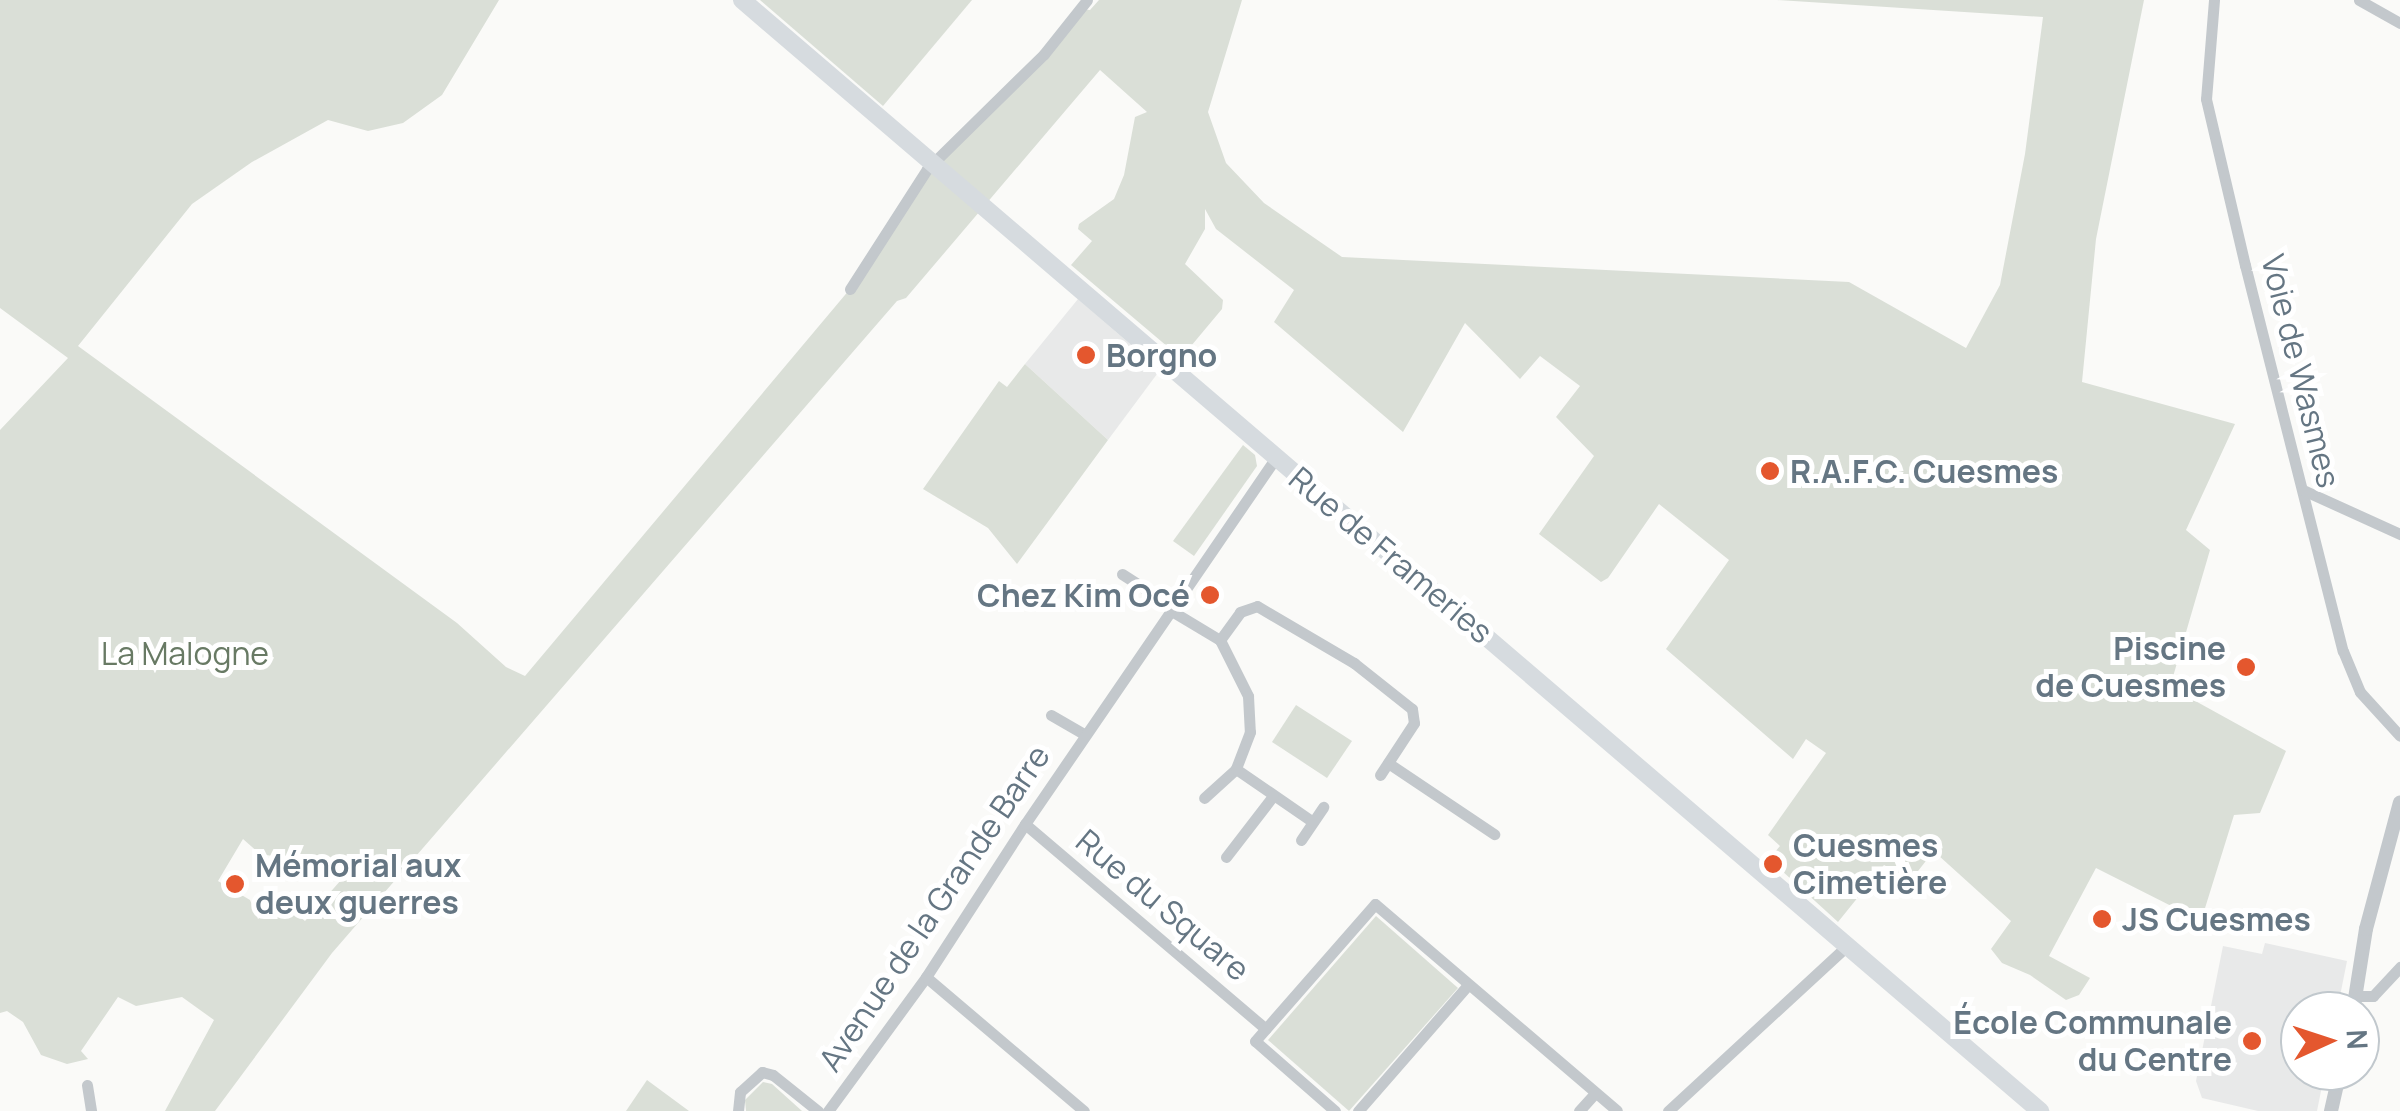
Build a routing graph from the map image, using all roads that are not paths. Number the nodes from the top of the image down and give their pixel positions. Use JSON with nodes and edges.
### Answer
{"nodes":[{"id":1,"x":742,"y":0,"type":"edge"},
{"id":2,"x":1087,"y":0,"type":"edge"},
{"id":3,"x":2214,"y":0,"type":"edge"},
{"id":4,"x":2359,"y":0,"type":"edge"},
{"id":5,"x":2400,"y":23,"type":"edge"},
{"id":6,"x":933,"y":163,"type":"junction"},
{"id":7,"x":850,"y":288,"type":"dead end"},
{"id":8,"x":1276,"y":457,"type":"junction"},
{"id":9,"x":2303,"y":490,"type":"junction"},
{"id":10,"x":2400,"y":534,"type":"edge"},
{"id":11,"x":1122,"y":574,"type":"dead end"},
{"id":12,"x":1171,"y":608,"type":"junction"},
{"id":13,"x":1220,"y":640,"type":"junction"},
{"id":14,"x":1052,"y":715,"type":"dead end"},
{"id":15,"x":1086,"y":734,"type":"junction"},
{"id":16,"x":2400,"y":736,"type":"edge"},
{"id":17,"x":1388,"y":763,"type":"junction"},
{"id":18,"x":1236,"y":769,"type":"junction"},
{"id":19,"x":1380,"y":774,"type":"dead end"},
{"id":20,"x":1273,"y":796,"type":"junction"},
{"id":21,"x":1204,"y":798,"type":"dead end"},
{"id":22,"x":2400,"y":802,"type":"edge"},
{"id":23,"x":1323,"y":807,"type":"dead end"},
{"id":24,"x":1313,"y":822,"type":"junction"},
{"id":25,"x":1025,"y":824,"type":"junction"},
{"id":26,"x":1494,"y":834,"type":"dead end"},
{"id":27,"x":1301,"y":840,"type":"dead end"},
{"id":28,"x":1226,"y":857,"type":"dead end"},
{"id":29,"x":1848,"y":945,"type":"junction"},
{"id":30,"x":2400,"y":967,"type":"edge"},
{"id":31,"x":926,"y":977,"type":"junction"},
{"id":32,"x":1468,"y":986,"type":"junction"},
{"id":33,"x":2356,"y":991,"type":"edge"},
{"id":34,"x":2378,"y":991,"type":"edge"},
{"id":35,"x":1266,"y":1029,"type":"junction"},
{"id":36,"x":88,"y":1085,"type":"dead end"},
{"id":37,"x":1595,"y":1092,"type":"junction"},
{"id":38,"x":90,"y":1111,"type":"edge"},
{"id":39,"x":738,"y":1111,"type":"edge"},
{"id":40,"x":818,"y":1111,"type":"edge"},
{"id":41,"x":828,"y":1111,"type":"edge"},
{"id":42,"x":1084,"y":1111,"type":"edge"},
{"id":43,"x":1335,"y":1111,"type":"edge"},
{"id":44,"x":1358,"y":1111,"type":"edge"},
{"id":45,"x":1579,"y":1111,"type":"edge"},
{"id":46,"x":1617,"y":1111,"type":"edge"},
{"id":47,"x":1668,"y":1111,"type":"edge"},
{"id":48,"x":2040,"y":1111,"type":"edge"}],
"edges":[{"from":1,"to":6,"type":"main road","name":"Rue de Frameries"},
{"from":2,"to":6,"type":"street"},
{"from":3,"to":9,"type":"street","name":"Voie de Wasmes"},
{"from":4,"to":5,"type":"street"},
{"from":6,"to":7,"type":"street"},
{"from":6,"to":8,"type":"main road","name":"Rue de Frameries"},
{"from":8,"to":12,"type":"street","name":"Avenue de la Grande Barre"},
{"from":8,"to":29,"type":"main road","name":"Rue de Frameries"},
{"from":9,"to":10,"type":"street"},
{"from":9,"to":16,"type":"street","name":"Voie de Wasmes"},
{"from":11,"to":12,"type":"street"},
{"from":12,"to":13,"type":"street"},
{"from":12,"to":15,"type":"street","name":"Avenue de la Grande Barre"},
{"from":13,"to":17,"type":"street"},
{"from":13,"to":18,"type":"street"},
{"from":14,"to":15,"type":"street","name":"Avenue de la Grande Barre"},
{"from":15,"to":25,"type":"street","name":"Avenue de la Grande Barre"},
{"from":17,"to":19,"type":"street"},
{"from":17,"to":26,"type":"street"},
{"from":18,"to":20,"type":"street"},
{"from":18,"to":21,"type":"street"},
{"from":20,"to":24,"type":"street"},
{"from":20,"to":28,"type":"street"},
{"from":22,"to":33,"type":"street"},
{"from":23,"to":24,"type":"street"},
{"from":24,"to":27,"type":"street"},
{"from":25,"to":31,"type":"street","name":"Avenue de la Grande Barre"},
{"from":25,"to":35,"type":"street","name":"Rue du Square"},
{"from":29,"to":47,"type":"street"},
{"from":29,"to":48,"type":"main road","name":"Rue de Frameries"},
{"from":30,"to":34,"type":"street"},
{"from":31,"to":41,"type":"street","name":"Avenue de la Grande Barre"},
{"from":31,"to":42,"type":"street"},
{"from":32,"to":35,"type":"street"},
{"from":32,"to":37,"type":"street"},
{"from":32,"to":44,"type":"street"},
{"from":35,"to":43,"type":"street"},
{"from":36,"to":38,"type":"street"},
{"from":37,"to":45,"type":"street"},
{"from":37,"to":46,"type":"street"},
{"from":39,"to":40,"type":"street","name":"Avenue de la Grande Barre"}]}
